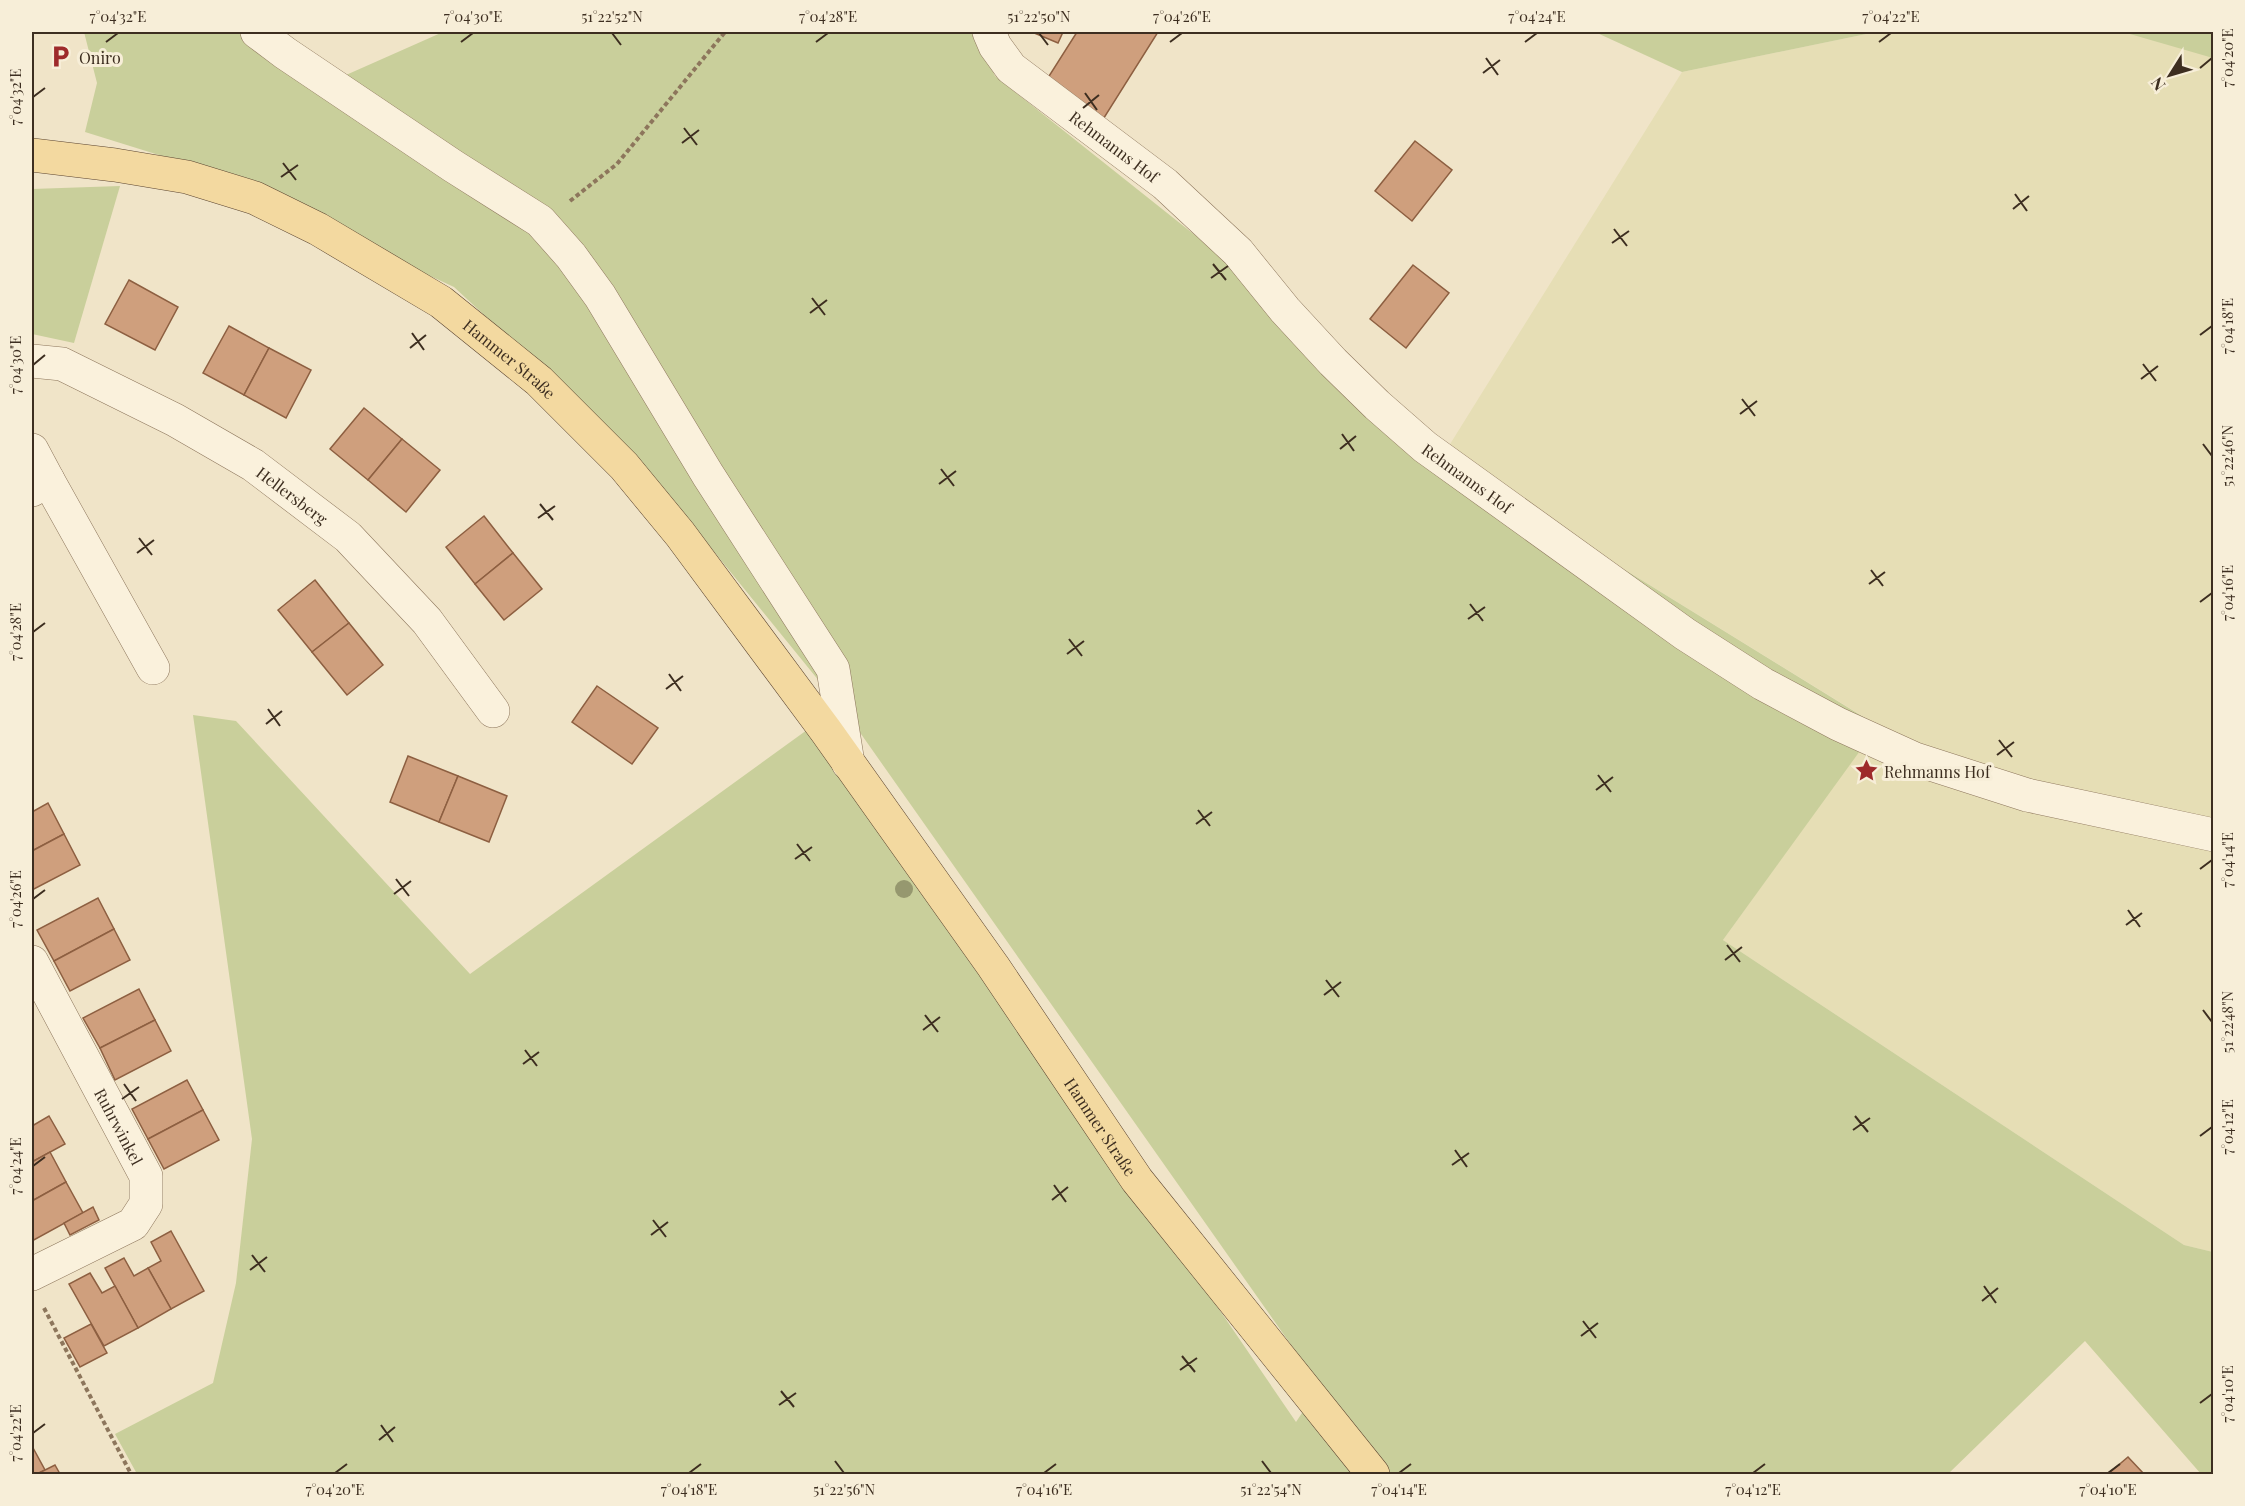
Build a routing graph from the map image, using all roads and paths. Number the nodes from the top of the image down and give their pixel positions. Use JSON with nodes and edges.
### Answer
{"nodes":[{"id":1,"x":256,"y":32,"type":"edge"},
{"id":2,"x":726,"y":32,"type":"edge"},
{"id":3,"x":989,"y":32,"type":"edge"},
{"id":4,"x":32,"y":155,"type":"edge"},
{"id":5,"x":540,"y":221,"type":"junction"},
{"id":6,"x":32,"y":361,"type":"edge"},
{"id":7,"x":32,"y":450,"type":"edge"},
{"id":8,"x":40,"y":485,"type":"edge"},
{"id":9,"x":153,"y":668,"type":"dead end"},
{"id":10,"x":493,"y":711,"type":"dead end"},
{"id":11,"x":848,"y":763,"type":"junction"},
{"id":12,"x":2214,"y":835,"type":"edge"},
{"id":13,"x":32,"y":962,"type":"edge"},
{"id":14,"x":32,"y":1274,"type":"edge"},
{"id":15,"x":43,"y":1306,"type":"dead end"},
{"id":16,"x":131,"y":1474,"type":"edge"},
{"id":17,"x":1373,"y":1474,"type":"edge"}],
"edges":[{"from":1,"to":5,"type":"street","name":"Hammer Straße"},
{"from":2,"to":5,"type":"path"},
{"from":3,"to":12,"type":"street","name":"Rehmanns Hof"},
{"from":4,"to":11,"type":"main road","name":"Hammer Straße"},
{"from":5,"to":11,"type":"street","name":"Hammer Straße"},
{"from":6,"to":10,"type":"street","name":"Hellersberg"},
{"from":7,"to":8,"type":"street"},
{"from":8,"to":9,"type":"street"},
{"from":11,"to":17,"type":"main road","name":"Hammer Straße"},
{"from":13,"to":14,"type":"street","name":"Ruhrwinkel"},
{"from":15,"to":16,"type":"path"}]}
